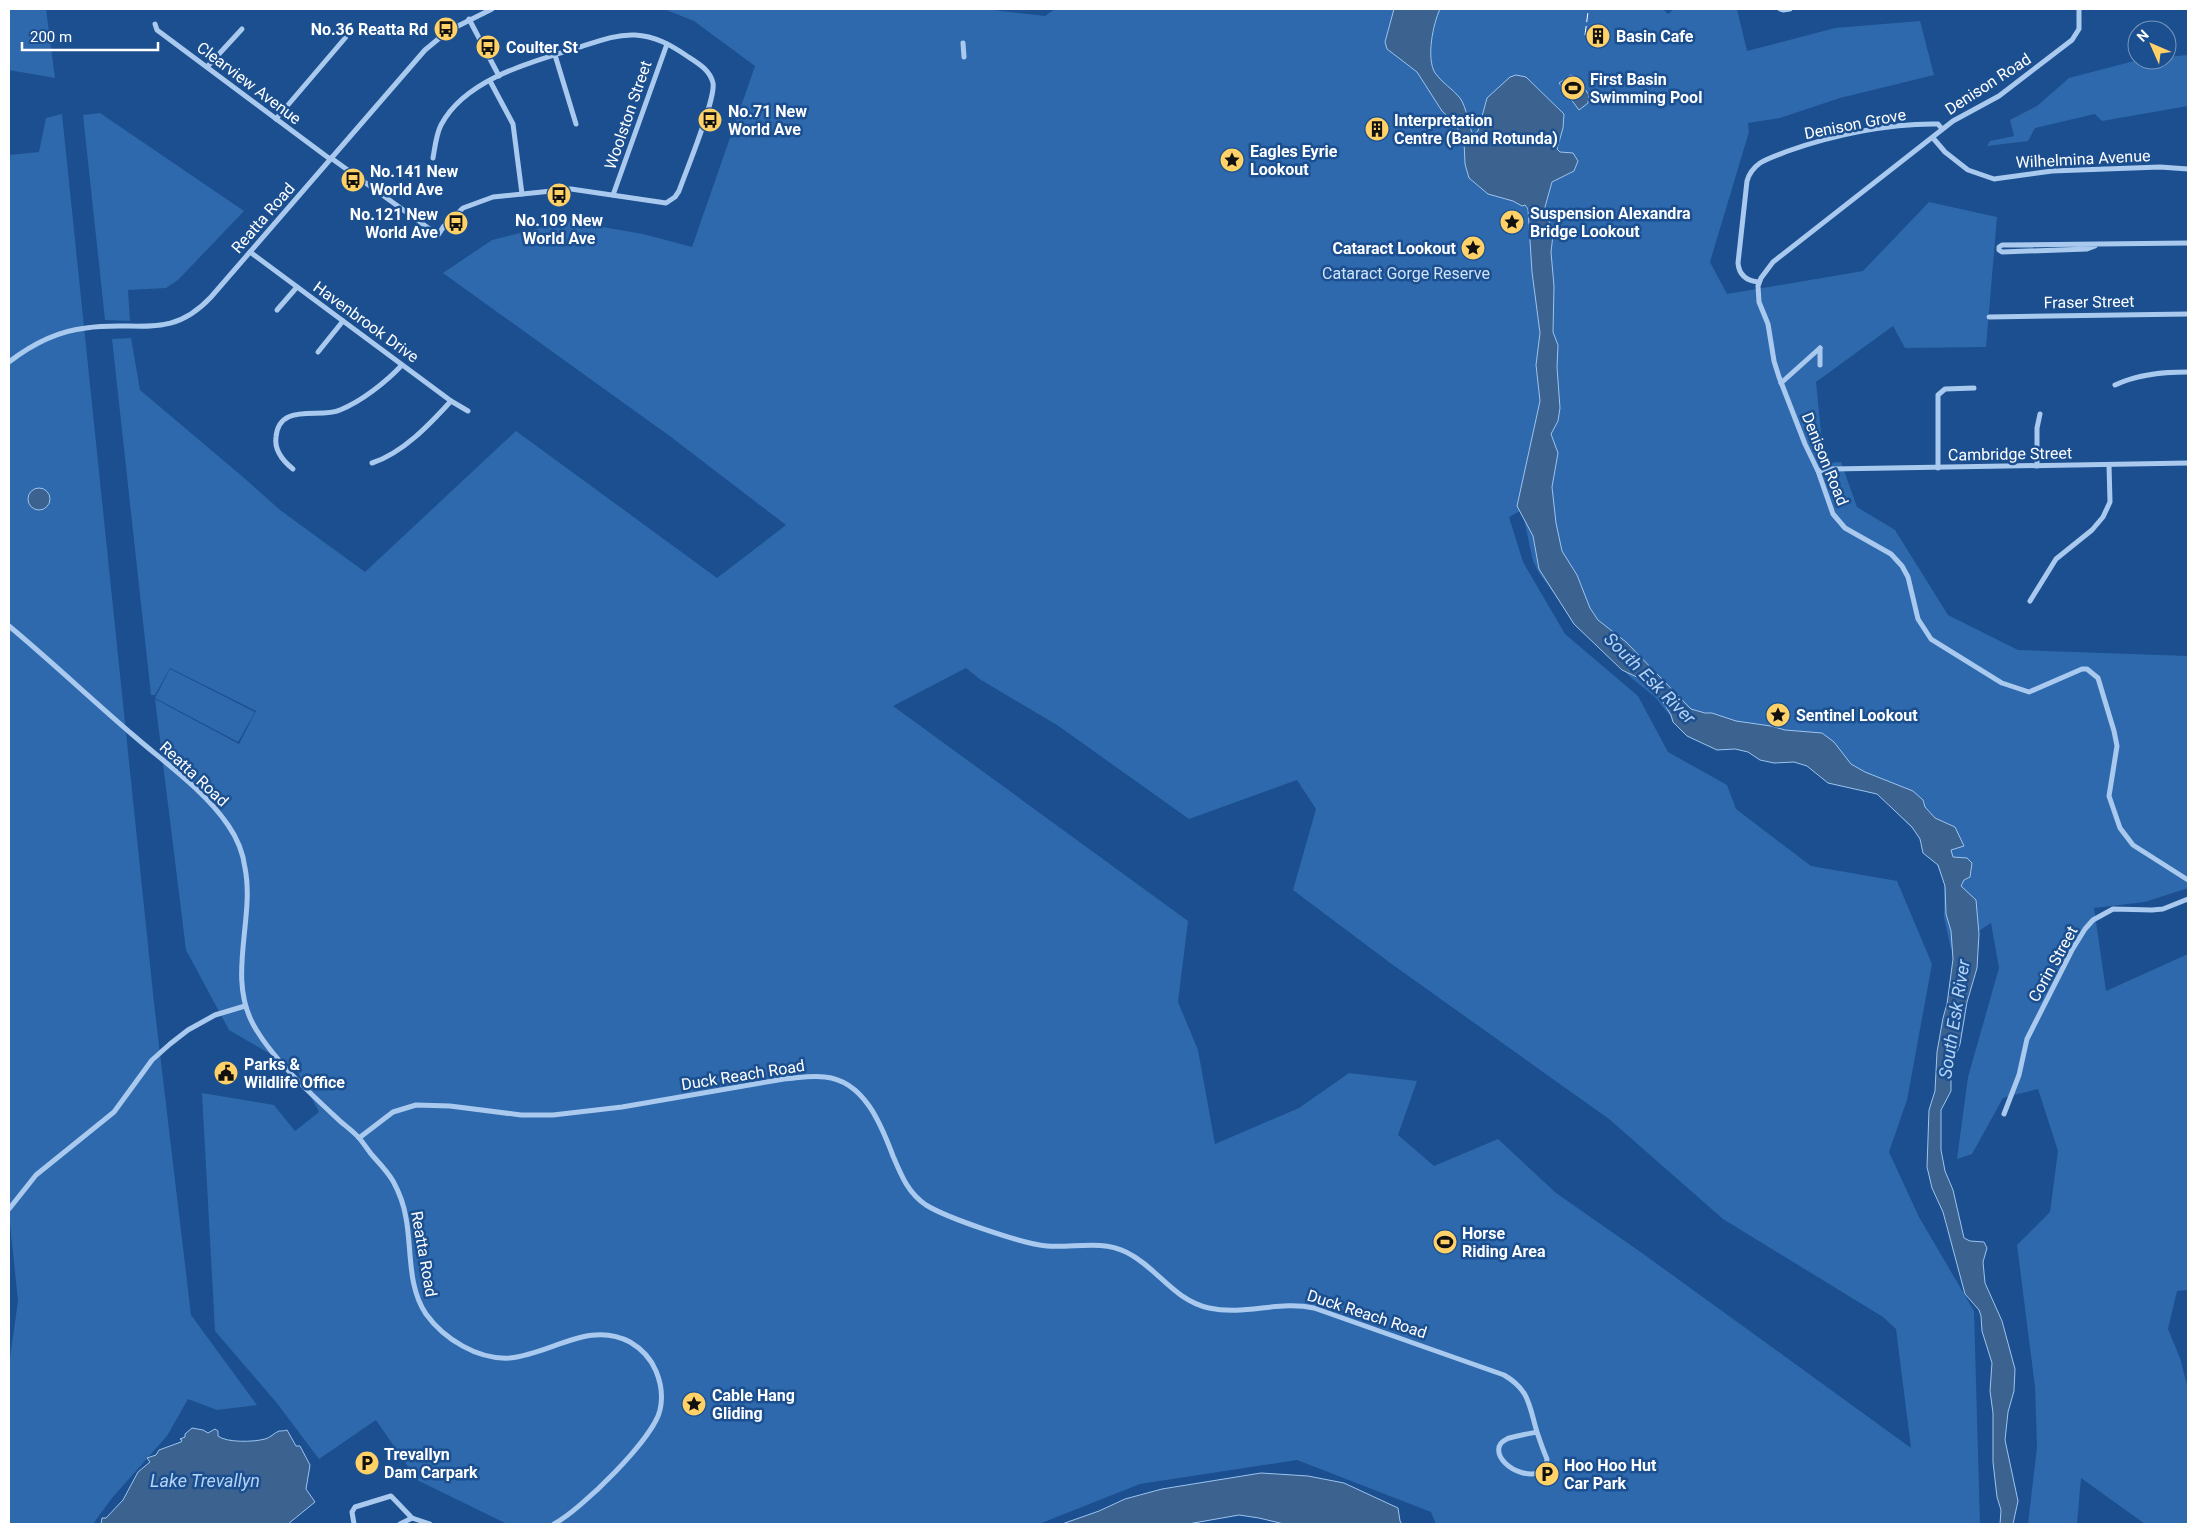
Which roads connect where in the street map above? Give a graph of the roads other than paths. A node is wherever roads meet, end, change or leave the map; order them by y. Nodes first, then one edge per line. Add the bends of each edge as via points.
1 (492, 9) edge
2 (1790, 9) edge
3 (2079, 9) edge
4 (1780, 11) edge
5 (469, 19) junction
6 (156, 24) dead end
7 (242, 29) dead end
8 (346, 37) dead end
9 (963, 43) dead end
10 (667, 44) junction
11 (555, 55) junction
12 (964, 57) dead end
13 (207, 67) junction
14 (499, 76) junction
15 (490, 81) junction
16 (276, 119) junction
17 (576, 124) dead end
18 (1942, 129) junction
19 (1933, 138) junction
20 (433, 158) dead end
21 (331, 159) junction
22 (2188, 169) edge
23 (522, 194) junction
24 (613, 195) junction
25 (2188, 243) edge
26 (2095, 246) junction
27 (250, 252) junction
28 (1759, 282) junction
29 (297, 287) junction
30 (277, 310) dead end
31 (2188, 314) edge
32 (1989, 317) dead end
33 (343, 321) junction
34 (318, 352) dead end
35 (9, 362) edge
36 (402, 364) junction
37 (1820, 364) dead end
38 (2188, 372) edge
39 (1781, 382) junction
40 (2115, 385) dead end
41 (1974, 388) dead end
42 (451, 401) junction
43 (468, 411) dead end
44 (2040, 414) dead end
45 (1812, 457) junction
46 (372, 464) dead end
47 (2188, 464) edge
48 (2109, 465) junction
49 (2037, 466) junction
50 (1938, 468) junction
51 (293, 469) dead end
52 (1832, 469) junction
53 (1818, 471) junction
54 (2030, 602) dead end
55 (9, 626) edge
56 (2188, 880) edge
57 (2188, 900) edge
58 (245, 1006) junction
59 (2004, 1114) dead end
60 (359, 1138) junction
61 (9, 1209) edge
62 (1537, 1432) junction
63 (412, 1518) junction
64 (354, 1524) edge
65 (400, 1524) edge
66 (430, 1524) edge
67 (554, 1524) edge

1 - 5 street, Reatta Road
2 - 4 street
3 - 18 street, Denison Road via 2079,29 2072,40 1999,96
5 - 14 street
5 - 21 street, Reatta Road via 443,34 425,50
6 - 13 street, Clearview Avenue via 158,30
7 - 13 street
8 - 16 street
9 - 12 street
10 - 11 street via 646,36 626,35
10 - 24 street, Woolston Street
10 - 24 street via 708,72 713,90 709,105 675,197 666,202
11 - 14 street via 518,66
11 - 17 street
13 - 16 street, Clearview Avenue
14 - 15 street
15 - 20 street via 465,97 445,119 438,132
15 - 23 street via 513,124
16 - 21 street, Clearview Avenue
18 - 19 street, Denison Road
18 - 28 street, Denison Grove via 1938,124 1922,124 1838,136 1759,163 1748,176 1745,190 1738,263 1741,273 1749,280
19 - 22 street, Wilhelmina Avenue via 1968,170 1994,179 2052,171
19 - 28 street, Denison Road via 1772,262
21 - 23 street, Clearview Avenue via 438,235 451,218 472,204 493,197
21 - 27 street, Reatta Road
23 - 24 street via 571,189
25 - 26 street
26 - 26 street via 2088,249 1999,250 2002,245 2077,243
27 - 29 street, Havenbrook Drive
27 - 35 street, Reatta Road via 204,304 181,320 163,326 84,328 40,342
28 - 39 street, Denison Road via 1759,302 1768,324
29 - 30 street
29 - 33 street, Havenbrook Drive
31 - 32 street, Fraser Street
33 - 34 street
33 - 36 street, Havenbrook Drive
36 - 42 street, Havenbrook Drive
36 - 51 street via 386,380 342,410 294,414 283,420 276,432 276,444 282,458
37 - 39 street via 1820,348
38 - 40 street via 2156,373
39 - 45 street, Denison Road
41 - 50 street via 1945,389 1938,395
42 - 43 street, Havenbrook Drive
42 - 46 street via 420,433
44 - 49 street
45 - 52 street
45 - 53 street, Denison Road
47 - 48 street, Cambridge Street
48 - 49 street, Cambridge Street
48 - 54 street via 2110,502 2103,517 2056,559
49 - 50 street, Cambridge Street
50 - 52 street, Cambridge Street
52 - 53 street, Cambridge Street
53 - 56 street, Denison Road via 1839,522 1854,535 1890,554 1902,566 1908,576 1921,627 1936,643 2002,683 2025,692 2038,690 2082,669 2091,671 2098,678 2116,739 2109,796 2120,828 2133,845
55 - 58 street, Reatta Road via 175,771 214,807 230,827 240,845 246,871 242,984
57 - 59 street, Corin Street via 2152,910 2112,909 2089,924 2072,950 2027,1039 2019,1075
58 - 60 street, Reatta Road via 272,1053
58 - 61 street via 215,1015 170,1044 152,1060 114,1112 36,1175
60 - 62 street, Duck Reach Road via 393,1112 416,1105 553,1115 622,1107 800,1077 832,1078 844,1082 866,1102 905,1183 915,1196 934,1209 1037,1244 1094,1244 1120,1249 1141,1262 1177,1294 1200,1306 1231,1311 1294,1305 1314,1308 1488,1368 1522,1388
60 - 67 street, Reatta Road via 385,1169 400,1197 406,1214 412,1274 421,1306 430,1320 451,1339 478,1353 510,1358 589,1335 604,1334 620,1337 641,1349 656,1372 662,1399 651,1430 591,1497
62 - 62 street, Duck Reach Road via 1546,1459 1544,1471 1523,1474 1509,1468 1500,1455 1503,1442 1507,1438
63 - 64 street via 391,1496 355,1507 352,1512
63 - 65 street
63 - 66 street

